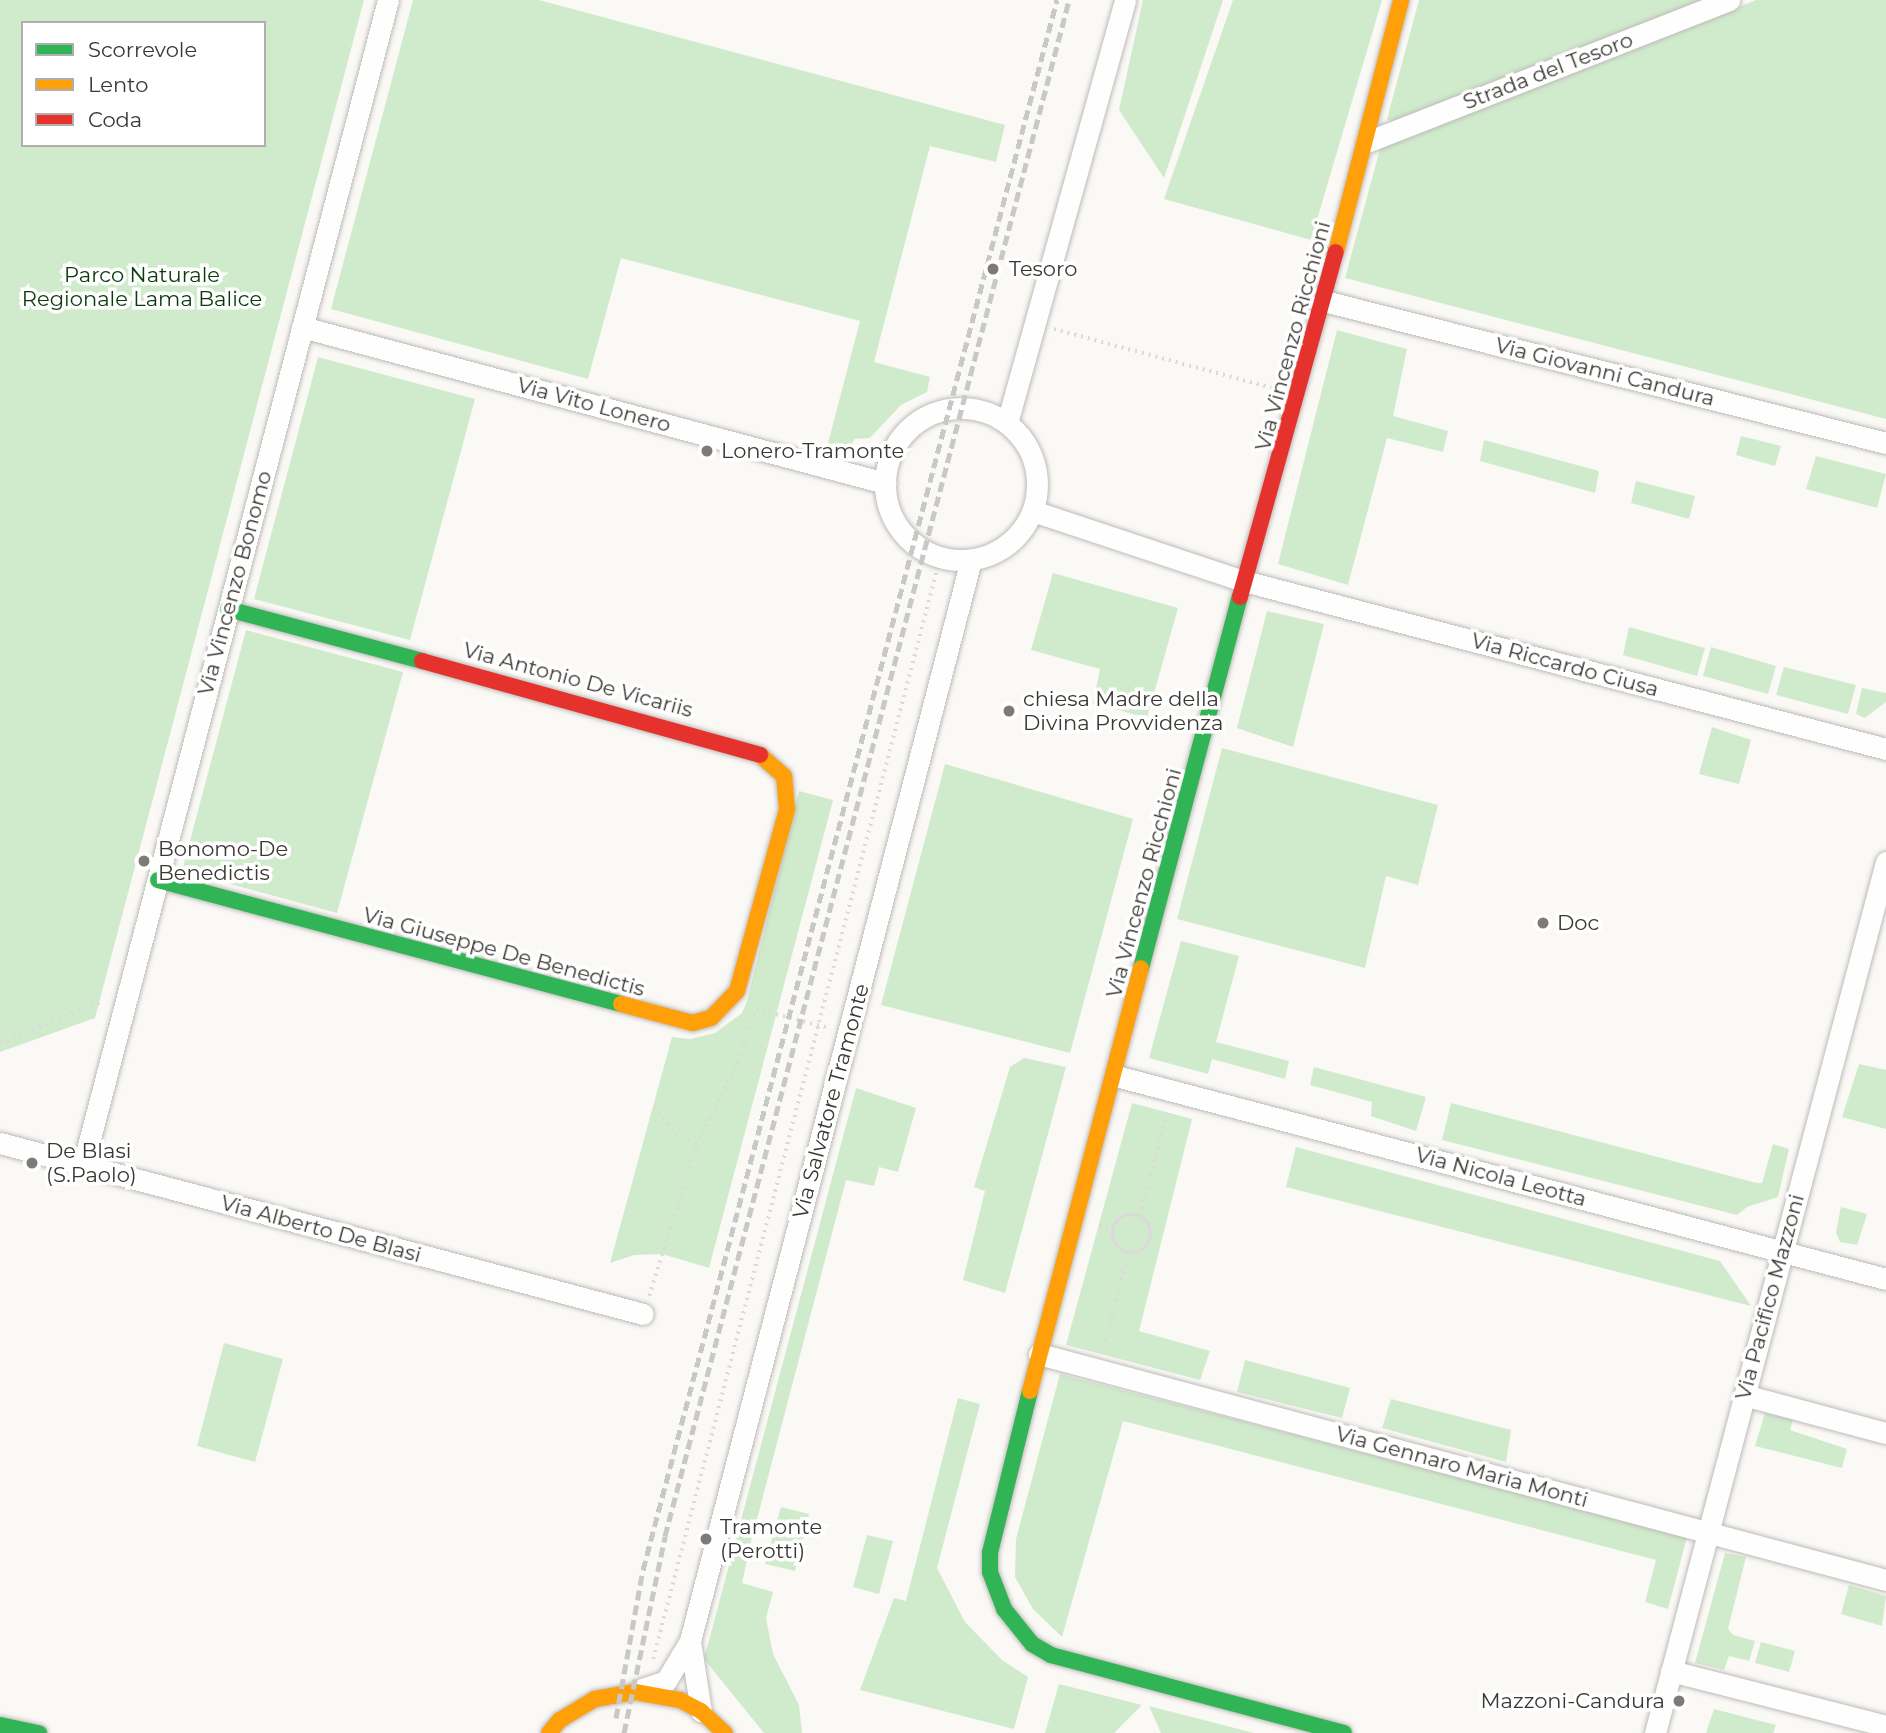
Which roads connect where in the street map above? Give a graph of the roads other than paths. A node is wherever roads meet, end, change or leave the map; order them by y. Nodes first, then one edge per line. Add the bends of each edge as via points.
1 (388, 0) edge
2 (1125, 0) edge
3 (1401, 0) edge
4 (1729, 0) edge
5 (1367, 142) junction
6 (1324, 301) junction
7 (302, 327) junction
8 (1007, 423) junction
9 (1886, 443) edge
10 (885, 483) junction
11 (1032, 511) junction
12 (971, 560) junction
13 (1244, 581) junction
14 (228, 609) junction
15 (1886, 749) edge
16 (1886, 862) edge
17 (158, 880) junction
18 (730, 1002) joint
19 (1116, 1076) junction
20 (0, 1143) edge
21 (83, 1165) junction
22 (1783, 1251) junction
23 (1886, 1279) edge
24 (643, 1314) road end
25 (1039, 1354) junction
26 (1744, 1395) junction
27 (1886, 1433) edge
28 (1709, 1532) junction
29 (1886, 1580) edge
30 (690, 1641) junction
31 (1671, 1671) junction
32 (640, 1690) junction
33 (701, 1711) junction
34 (0, 1725) edge
35 (1886, 1726) edge
36 (39, 1733) edge
37 (549, 1733) edge
38 (725, 1733) edge
39 (1344, 1733) edge
40 (1656, 1733) edge

1 - 7 street, Via Vincenzo Bonomo
2 - 8 street
3 - 5 street, Via Vincenzo Ricchioni
4 - 5 street, Strada del Tesoro
5 - 6 street, Via Vincenzo Ricchioni
6 - 9 street, Via Giovanni Candura
6 - 13 street, Via Vincenzo Ricchioni
7 - 10 street, Via Vito Lonero
7 - 14 street, Via Vincenzo Bonomo
8 - 10 street via 964,408 940,411 919,421 890,458
8 - 11 street via 1024,441 1035,463
10 - 12 street via 896,523 910,540 940,557
11 - 12 street via 1009,544
11 - 13 street, Via Riccardo Ciusa
12 - 30 street, Via Salvatore Tramonte
13 - 15 street, Via Riccardo Ciusa
13 - 19 street, Via Vincenzo Ricchioni
14 - 17 street, Via Vincenzo Bonomo
14 - 18 street, Via Antonio De Vicariis via 755,750 784,776 788,793 737,991
16 - 22 street, Via Pacifico Mazzoni
17 - 18 street, Via Giuseppe De Benedictis via 676,1021 711,1018
17 - 21 street, Via Vincenzo Bonomo
19 - 22 street, Via Nicola Leotta
19 - 25 street, Via Vincenzo Ricchioni
20 - 21 street, Via Alberto De Blasi
21 - 24 street, Via Alberto De Blasi
22 - 23 street, Via Nicola Leotta
22 - 26 street, Via Pacifico Mazzoni
25 - 28 street, Via Gennaro Maria Monti
25 - 39 street, Via Vincenzo Ricchioni via 993,1533 990,1572 995,1591 1022,1634 1051,1655
26 - 27 street
26 - 28 street, Via Pacifico Mazzoni
28 - 29 street, Via Gennaro Maria Monti
28 - 31 street, Via Pacifico Mazzoni
30 - 32 street via 666,1681
30 - 33 street
31 - 35 street
31 - 40 street, Via Pacifico Mazzoni
32 - 33 street
32 - 37 street via 595,1699 560,1720
33 - 38 street
34 - 36 street

